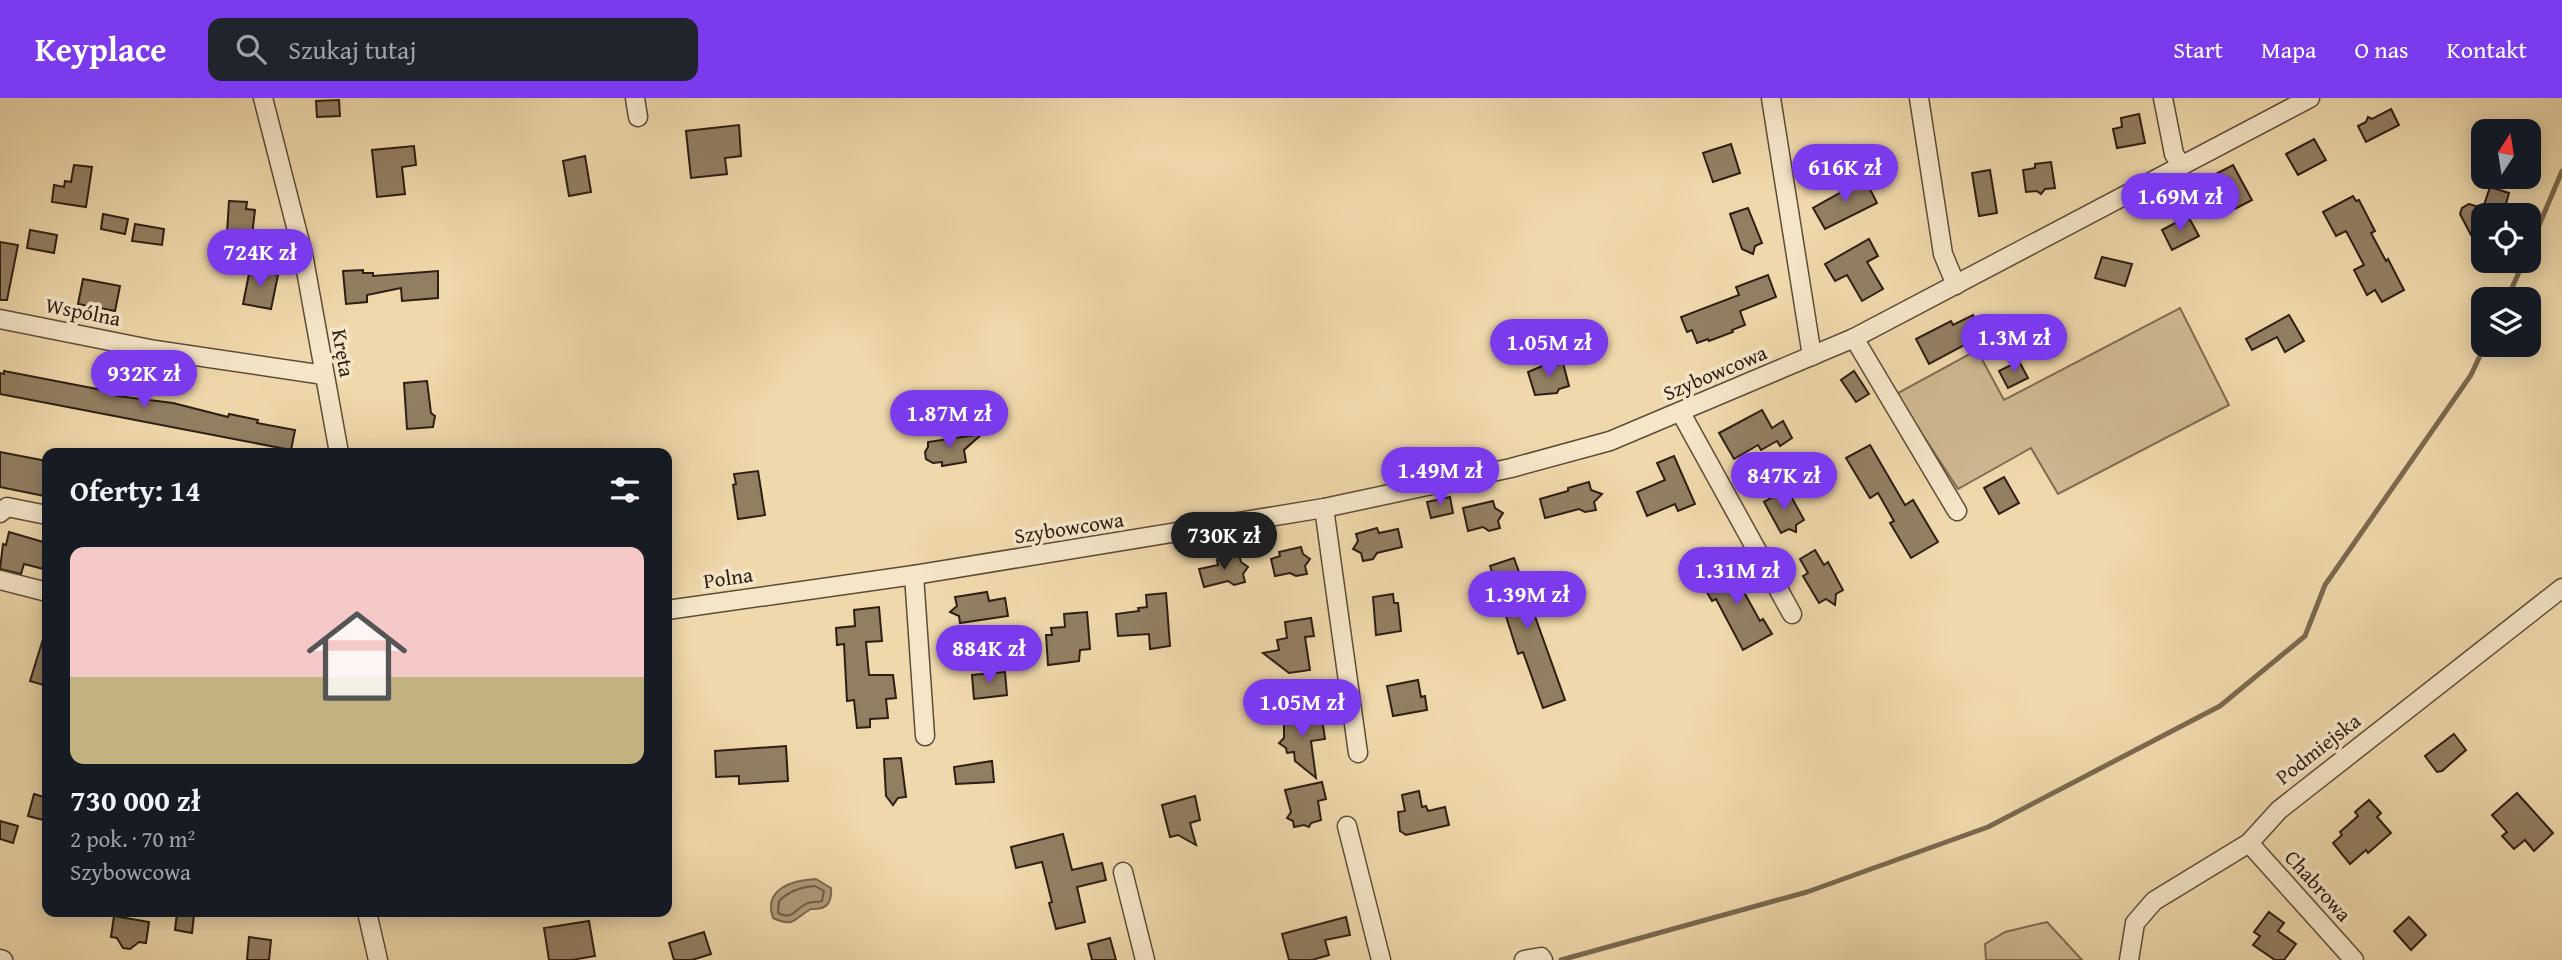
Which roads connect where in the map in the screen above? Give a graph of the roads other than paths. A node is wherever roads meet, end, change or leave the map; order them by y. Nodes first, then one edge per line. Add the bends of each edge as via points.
1 (263, 98) edge
2 (635, 98) edge
3 (1770, 98) edge
4 (1919, 98) edge
5 (2163, 98) edge
6 (2310, 98) edge
7 (638, 117) dead end
8 (2182, 166) junction
9 (1956, 285) junction
10 (0, 319) edge
11 (1854, 338) junction
12 (1812, 356) junction
13 (324, 374) junction
14 (1681, 413) junction
15 (338, 448) edge
16 (1324, 508) junction
17 (1957, 510) dead end
18 (0, 513) edge
19 (42, 514) edge
20 (914, 575) junction
21 (0, 580) edge
22 (2562, 588) edge
23 (42, 591) edge
24 (797, 592) joint
25 (672, 609) edge
26 (1792, 614) dead end
27 (926, 736) dead end
28 (1358, 753) dead end
29 (1347, 826) dead end
30 (2249, 843) junction
31 (1124, 872) dead end
32 (368, 917) edge
33 (378, 960) edge
34 (1146, 960) edge
35 (1381, 960) edge
36 (2129, 960) edge
37 (2354, 960) edge

1 - 13 street, Kręta via 303,254
2 - 7 street
3 - 12 street
4 - 9 street via 1943,254
5 - 8 street via 2174,154
6 - 8 street, Szybowcowa
8 - 9 street, Szybowcowa
9 - 11 street, Szybowcowa
10 - 13 street, Wspólna via 155,349
11 - 12 street, Szybowcowa
11 - 17 street
12 - 14 street, Szybowcowa
13 - 15 street, Kręta
14 - 16 street, Szybowcowa via 1610,441 1511,468
14 - 26 street
16 - 20 street, Szybowcowa
16 - 28 street
18 - 19 street via 7,507
20 - 24 street, Szybowcowa
20 - 27 street
21 - 23 street
22 - 30 street, Podmiejska via 2279,810
24 - 25 street, Polna
29 - 35 street
30 - 36 street, Podmiejska via 2154,901 2135,923
30 - 37 street, Chabrowa
31 - 34 street
32 - 33 street

